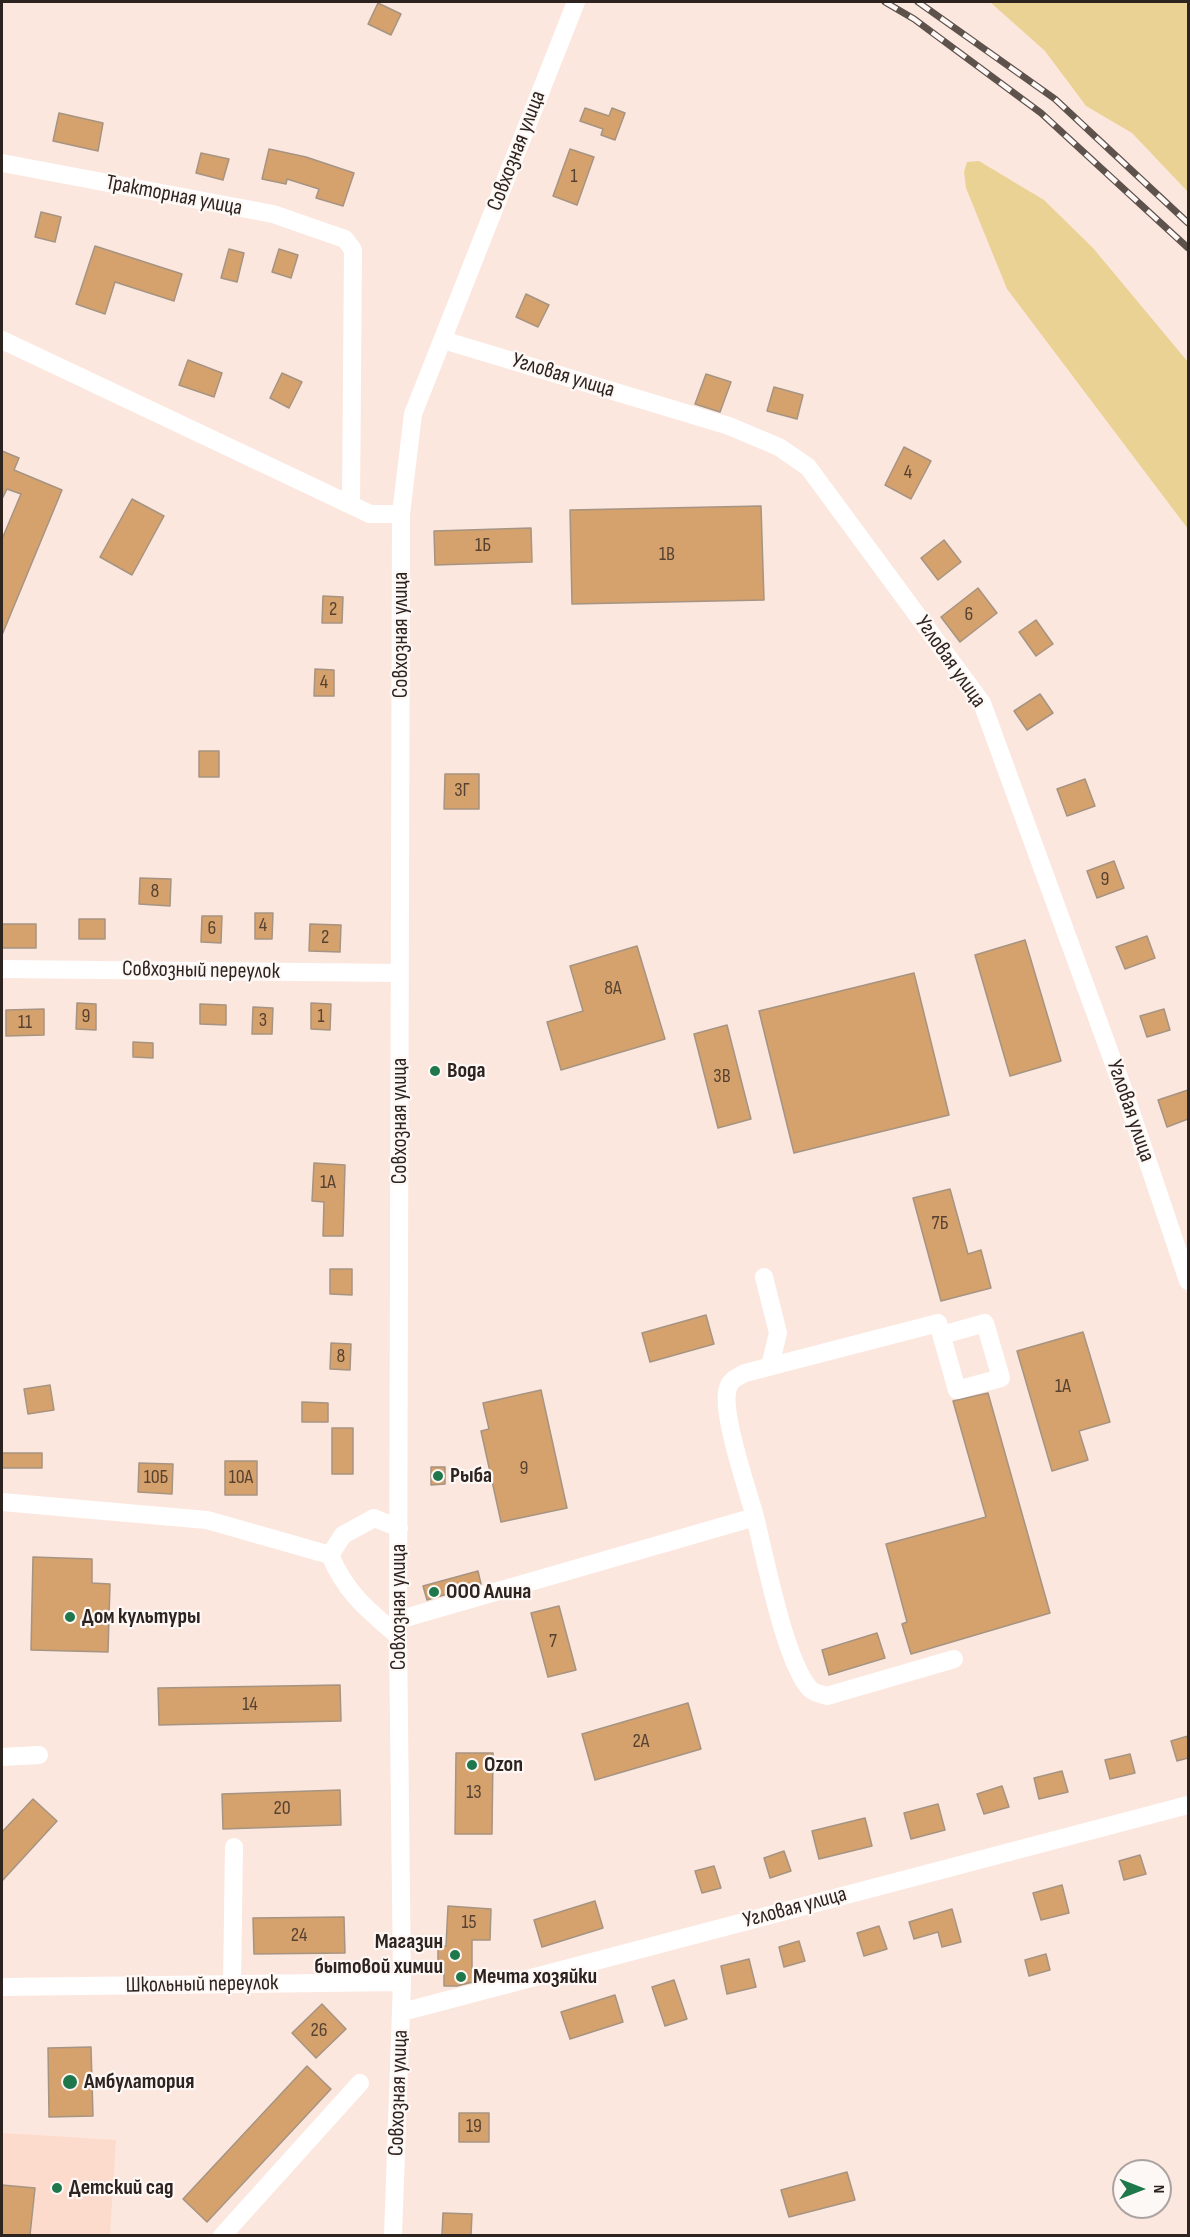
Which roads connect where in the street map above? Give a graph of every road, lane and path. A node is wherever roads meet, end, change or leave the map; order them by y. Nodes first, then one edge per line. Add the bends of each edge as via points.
1 (576, 2) edge
2 (2, 163) edge
3 (2, 340) edge
4 (443, 340) junction
5 (351, 505) junction
6 (401, 514) junction
7 (2, 969) edge
8 (400, 973) junction
9 (764, 1277) dead end
10 (1188, 1281) edge
11 (942, 1335) dead end
12 (770, 1366) junction
13 (2, 1502) edge
14 (755, 1517) junction
15 (399, 1528) junction
16 (330, 1555) junction
17 (398, 1628) junction
18 (954, 1659) dead end
19 (39, 1755) dead end
20 (2, 1756) edge
21 (1188, 1805) edge
22 (234, 1846) dead end
23 (402, 1982) junction
24 (232, 1984) junction
25 (2, 1987) edge
26 (402, 2012) junction
27 (360, 2083) dead end
28 (222, 2235) edge
29 (393, 2235) edge

1 - 4 street, Совхозная улица
2 - 5 street, Тракторная улица via 273,214 345,239 353,250
3 - 5 street
4 - 6 street, Совхозная улица via 413,414
4 - 10 street, Угловая улица via 729,426 779,447 808,467 982,703 1126,1097
5 - 6 street via 370,514
6 - 8 street, Совхозная улица
7 - 8 street, Совхозный переулок
8 - 15 street, Совхозная улица
9 - 12 street via 778,1332
11 - 12 street via 938,1323
12 - 14 street via 734,1379 726,1399
13 - 16 street via 207,1520
14 - 17 street
14 - 18 street via 790,1651 800,1676 812,1691 826,1696
15 - 16 street via 374,1518 343,1535
15 - 17 street, Совхозная улица
16 - 17 street via 357,1602
17 - 23 street, Совхозная улица
19 - 20 street
21 - 26 street, Угловая улица
22 - 24 street
23 - 24 street, Школьный переулок
23 - 26 street, Совхозная улица
24 - 25 street, Школьный переулок
26 - 29 street, Совхозная улица
27 - 28 street

